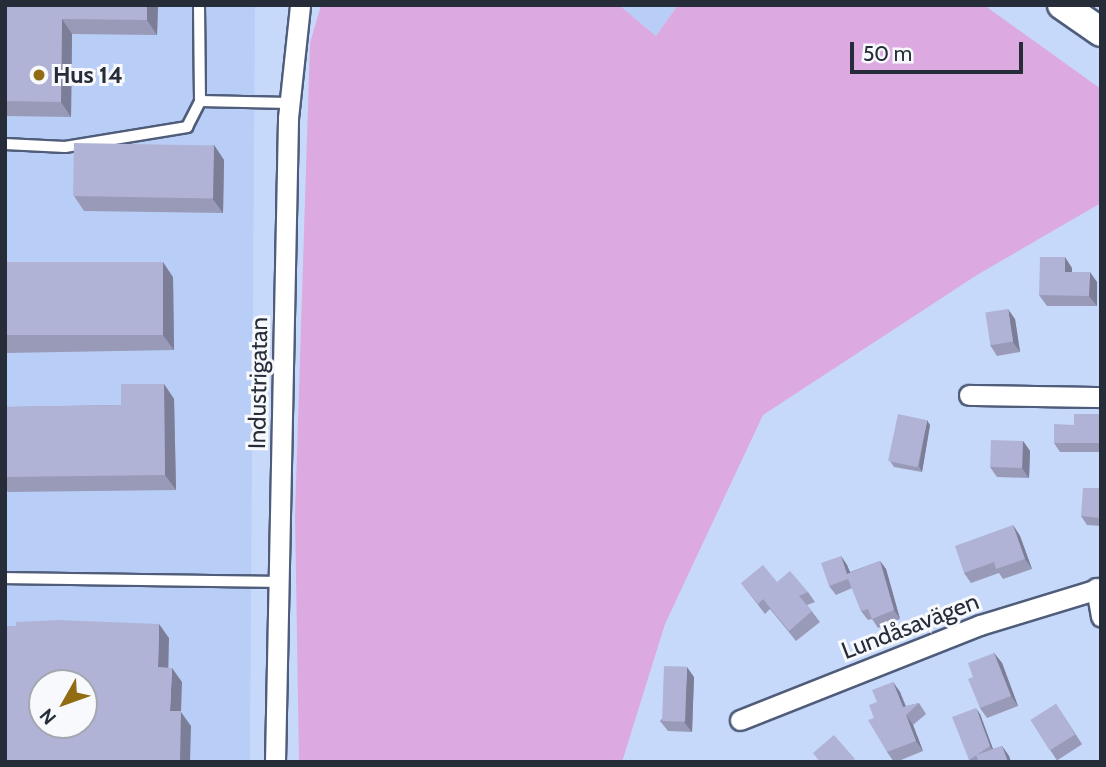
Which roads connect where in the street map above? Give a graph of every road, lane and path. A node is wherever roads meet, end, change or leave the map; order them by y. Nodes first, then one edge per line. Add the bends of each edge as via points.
1 (199, 5) edge
2 (299, 5) edge
3 (1062, 5) edge
4 (1101, 32) edge
5 (201, 101) junction
6 (289, 103) junction
7 (5, 144) edge
8 (969, 395) dead end
9 (1101, 397) edge
10 (5, 578) edge
11 (278, 582) junction
12 (1098, 588) edge
13 (1101, 617) edge
14 (740, 720) dead end
15 (275, 762) edge

1 - 5 lane
2 - 6 street, Industrigatan
3 - 4 street
5 - 6 lane
5 - 7 lane via 187,127 65,146
6 - 11 street, Industrigatan
8 - 9 street
10 - 11 lane
11 - 15 street, Industrigatan
12 - 13 street
12 - 14 street, Lundåsavägen via 980,625

